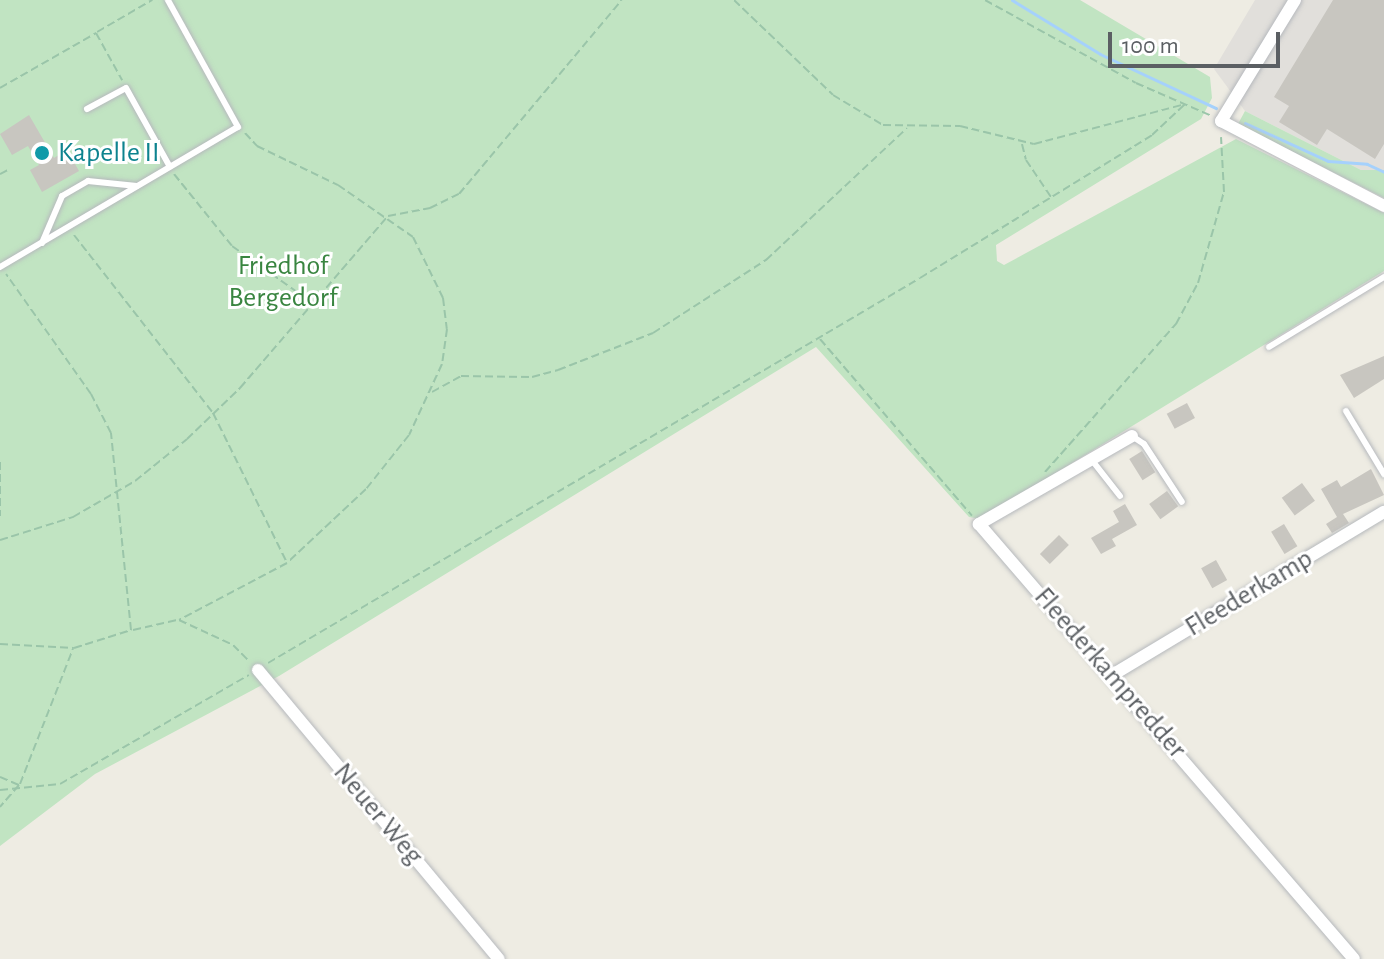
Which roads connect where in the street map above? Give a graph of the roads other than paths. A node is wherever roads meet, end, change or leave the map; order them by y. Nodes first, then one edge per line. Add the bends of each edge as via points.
1 (168, 0) edge
2 (1295, 0) edge
3 (87, 109) dead end
4 (170, 167) junction
5 (137, 186) junction
6 (1384, 206) edge
7 (42, 243) junction
8 (0, 266) edge
9 (1384, 277) edge
10 (1269, 347) dead end
11 (1346, 411) dead end
12 (1132, 436) joint
13 (1091, 459) junction
14 (1384, 474) edge
15 (1120, 496) dead end
16 (1182, 502) dead end
17 (1384, 512) edge
18 (258, 670) road end
19 (1114, 674) junction
20 (499, 959) edge
21 (1354, 959) edge

1 - 4 lane via 238,127
2 - 6 street via 1221,121
3 - 4 lane via 126,88
4 - 5 lane
5 - 7 lane
5 - 7 lane via 88,181 62,196
7 - 8 lane
9 - 10 lane
11 - 14 lane
12 - 13 street
12 - 16 lane via 1144,444
13 - 15 lane
13 - 19 street, Fleederkampredder via 979,524
17 - 19 street, Fleederkamp
18 - 20 street, Neuer Weg
19 - 21 street, Fleederkampredder

